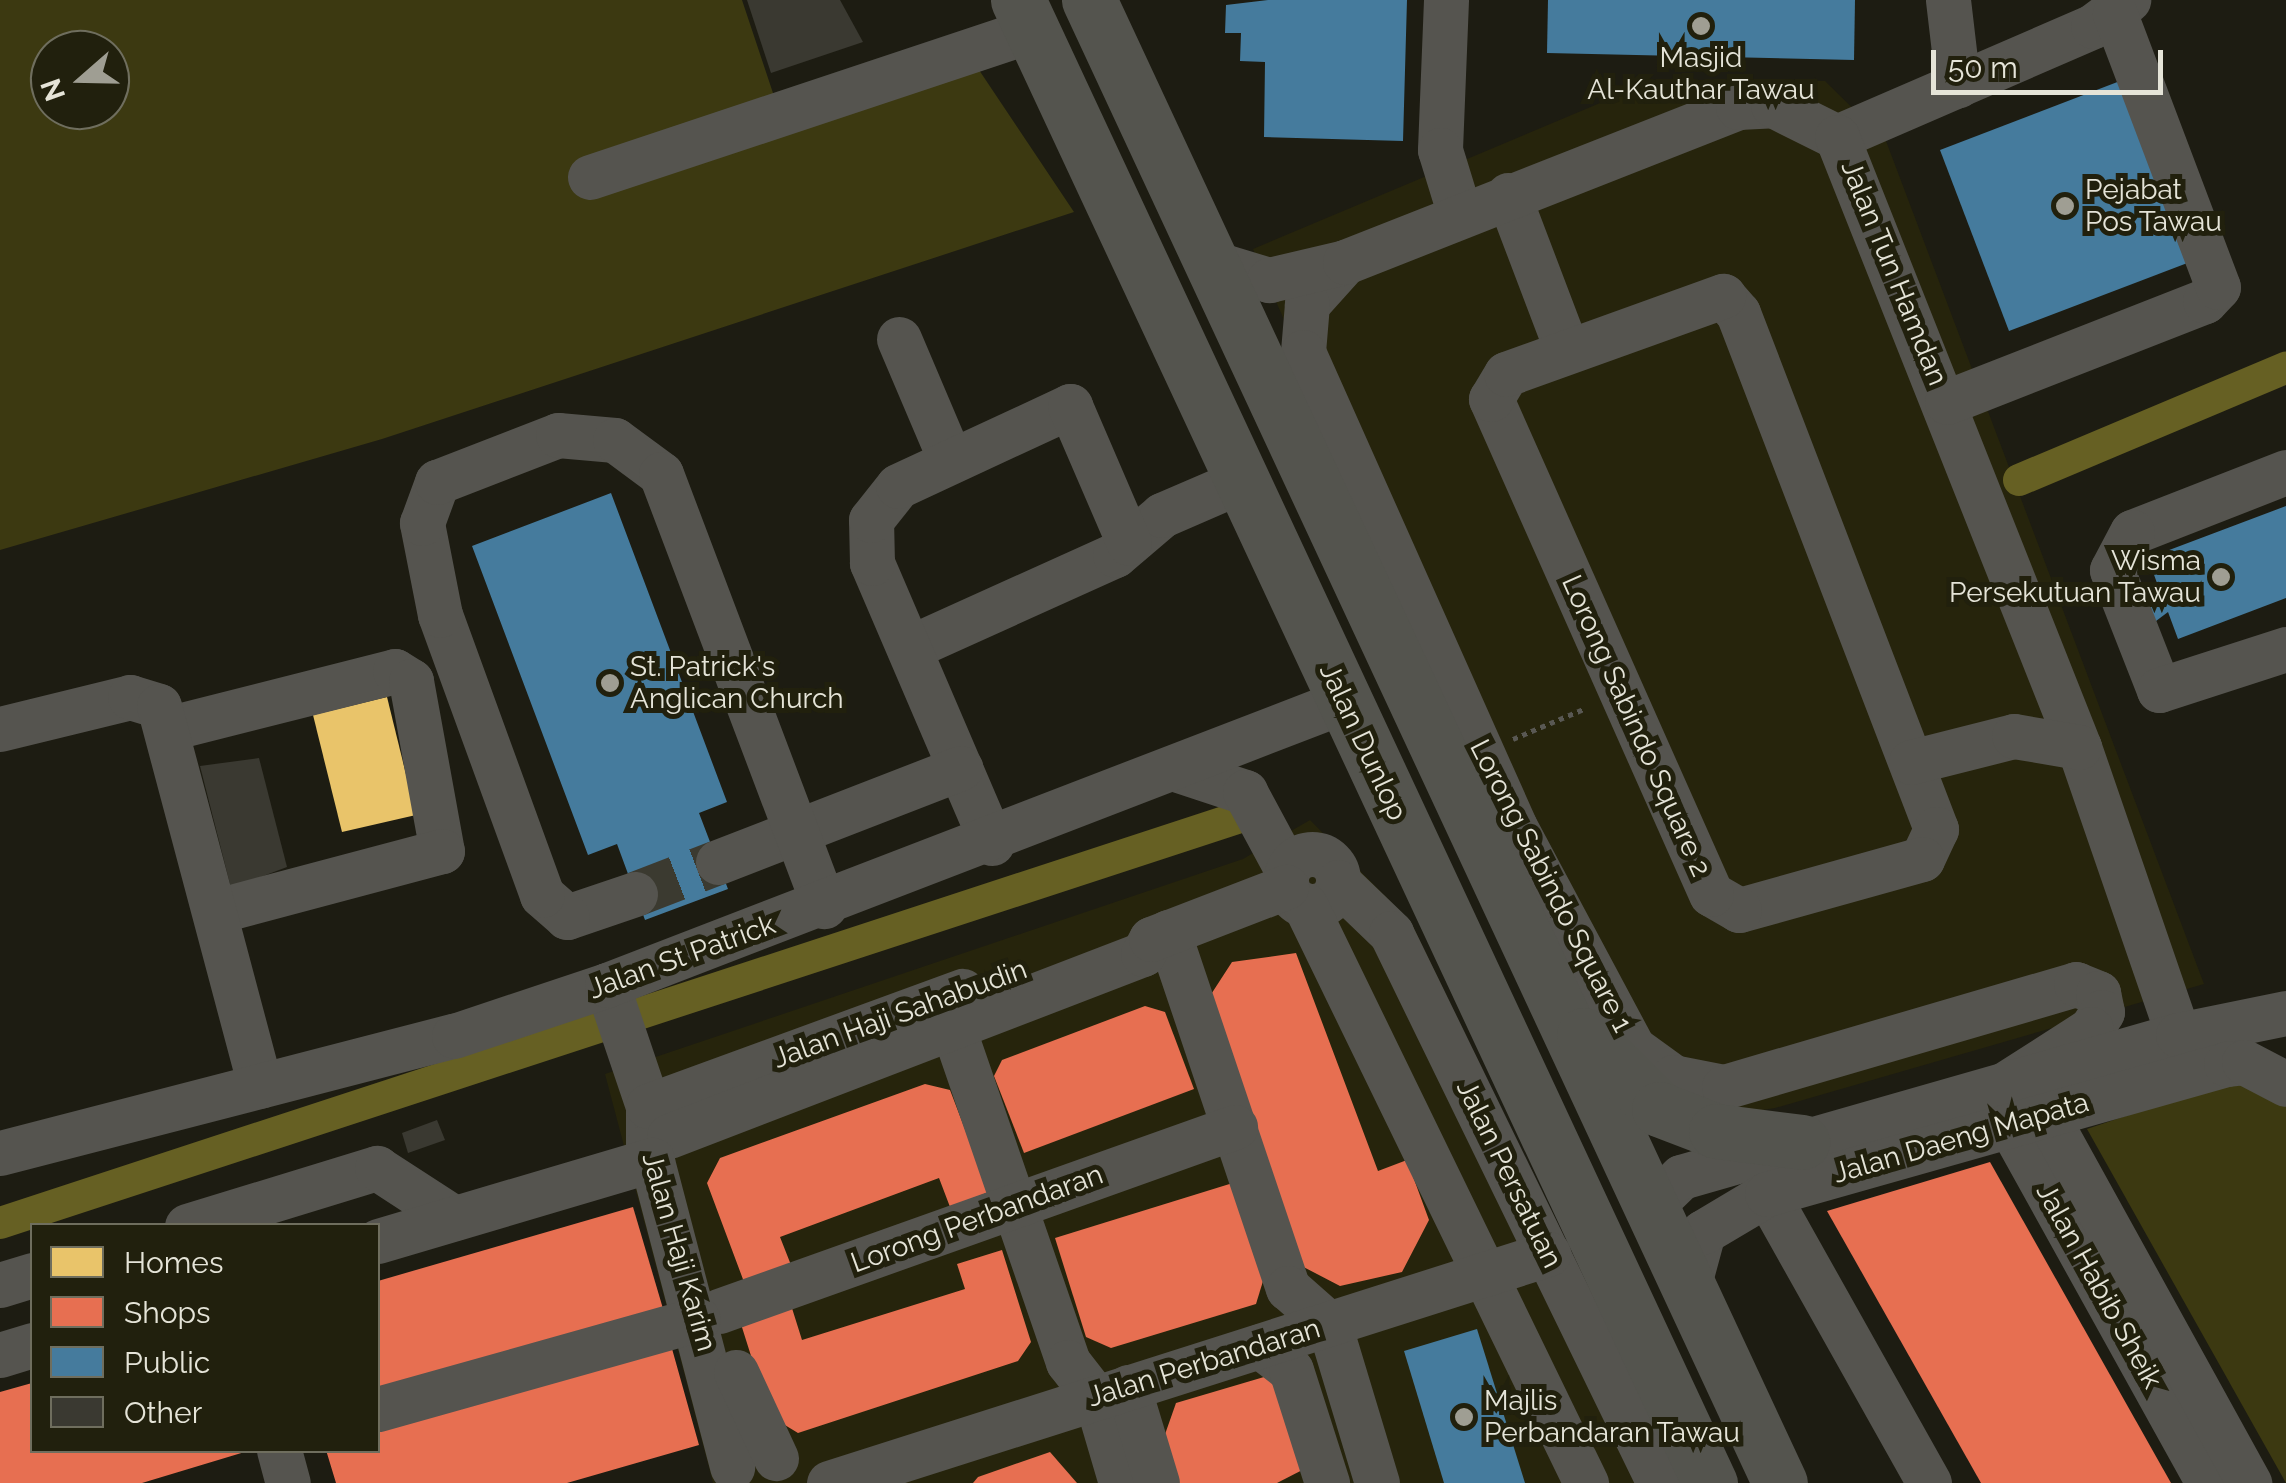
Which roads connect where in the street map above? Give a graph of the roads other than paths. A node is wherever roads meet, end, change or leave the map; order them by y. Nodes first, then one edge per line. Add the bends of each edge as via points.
1 (1089, 0) edge
2 (1446, 0) edge
3 (1948, 0) edge
4 (2122, 7) edge
5 (1027, 14) edge
6 (1958, 84) junction
7 (1837, 137) junction
8 (590, 178) dead end
9 (1508, 195) junction
10 (1460, 214) junction
11 (1345, 262) junction
12 (1213, 263) junction
13 (899, 339) dead end
14 (1567, 350) junction
15 (1946, 402) junction
16 (950, 456) junction
17 (2286, 472) edge
18 (1243, 480) junction
19 (1336, 542) junction
20 (1129, 543) junction
21 (909, 648) junction
22 (2286, 649) edge
23 (1344, 701) junction
24 (6, 728) edge
25 (170, 728) junction
26 (1257, 739) junction
27 (2079, 747) junction
28 (1911, 762) junction
29 (960, 768) junction
30 (1178, 770) junction
31 (796, 833) junction
32 (992, 844) junction
33 (718, 862) tunnel mouth
34 (1306, 879) junction
35 (2130, 893) junction
36 (635, 894) tunnel mouth
37 (824, 906) junction
38 (216, 911) junction
39 (1159, 936) junction
40 (1544, 987) junction
41 (2067, 987) junction
42 (2286, 1014) edge
43 (617, 1015) junction
44 (953, 1028) junction
45 (2178, 1035) junction
46 (2286, 1084) edge
47 (260, 1086) junction
48 (2013, 1102) junction
49 (674, 1122) junction
50 (1236, 1127) junction
51 (1802, 1142) junction
52 (0, 1153) edge
53 (1767, 1194) junction
54 (1014, 1206) junction
55 (1648, 1209) junction
56 (454, 1218) junction
57 (206, 1223) edge
58 (1460, 1225) junction
59 (380, 1240) edge
60 (1548, 1254) junction
61 (30, 1275) edge
62 (1484, 1275) junction
63 (0, 1285) edge
64 (1686, 1291) junction
65 (1419, 1295) junction
66 (708, 1315) junction
67 (1330, 1324) junction
68 (30, 1346) edge
69 (1260, 1346) junction
70 (0, 1355) edge
71 (1112, 1392) junction
72 (380, 1408) edge
73 (281, 1453) edge
74 (1698, 1460) edge
75 (925, 1468) edge
76 (810, 1473) edge
77 (724, 1477) edge
78 (288, 1483) edge
79 (1121, 1483) edge
80 (1156, 1483) edge
81 (1327, 1483) edge
82 (1377, 1483) edge
83 (1586, 1483) edge
84 (1659, 1483) edge
85 (1780, 1483) edge
86 (1928, 1483) edge
87 (2208, 1483) edge
88 (2248, 1483) edge

1 - 12 main road
2 - 10 street via 1440,150
3 - 6 street
4 - 6 street
4 - 15 street via 2218,287 2206,301
5 - 8 street
5 - 18 main road, Jalan Dunlop
6 - 7 street
7 - 9 street, Jalan Tun Hamdan via 1773,106 1738,107
7 - 15 street, Jalan Tun Hamdan
9 - 10 street, Jalan Tun Hamdan
9 - 14 street
10 - 11 street, Jalan Tun Hamdan
11 - 12 street, Jalan Tun Hamdan via 1269,280
11 - 41 street, Lorong Sabindo Square 1 via 1307,304 1303,352 1481,752 1620,1026 1673,1077 1752,1083
12 - 19 main road
13 - 16 street
14 - 28 street, Lorong Sabindo Square 2 via 1701,297 1723,296 1738,314
14 - 28 street, Lorong Sabindo Square 2 via 1506,374 1491,399 1720,906 1740,910 1922,859 1936,829
15 - 27 street, Jalan Tun Hamdan
16 - 20 street via 1070,406
16 - 21 street via 898,486 870,520 872,563
17 - 22 street via 2132,532 2112,570 2159,690
18 - 20 street via 1162,515
18 - 23 main road, Jalan Dunlop
19 - 23 main road via 1356,630
19 - 40 main road
20 - 21 street
21 - 29 street
23 - 26 street, Jalan St Patrick
23 - 74 main road, Jalan Dunlop
24 - 25 street via 142,696
25 - 38 street
25 - 38 street via 395,671 411,681 442,850
26 - 30 street, Jalan St Patrick
26 - 34 street
27 - 28 street via 2014,736
27 - 35 street, Jalan Tun Hamdan
29 - 31 street
29 - 32 street
30 - 32 street, Jalan St Patrick
30 - 34 street via 1245,792
31 - 33 street
31 - 36 street via 662,474 616,440 558,435 451,473 422,509 440,615 542,895 567,916
31 - 37 street
32 - 37 street, Jalan St Patrick
34 - 39 street, Jalan Haji Sahabudin
34 - 58 street
34 - 60 street, Jalan Persatuan via 1391,932
35 - 41 street, Lorong Sabindo Square 1 via 2114,955
35 - 45 street, Jalan Tun Hamdan
37 - 43 street, Jalan St Patrick
38 - 47 street
39 - 44 street, Jalan Haji Sahabudin via 1143,954
39 - 49 street, Jalan Haji Sahabudin via 1134,928
39 - 50 street
40 - 51 main road via 1659,1109 1716,1131
40 - 55 main road
41 - 48 street via 2098,993 2098,1021
42 - 45 street, Jalan Daeng Mapata
42 - 46 street via 2270,1048
43 - 47 street, Jalan St Patrick
43 - 49 street, Jalan Haji Karim
44 - 49 street, Jalan Haji Sahabudin
44 - 54 street
45 - 48 street, Jalan Daeng Mapata
46 - 48 street, Jalan Daeng Mapata via 2244,1062
47 - 52 street, Jalan St Patrick
48 - 51 street, Jalan Daeng Mapata
48 - 53 street, Jalan Daeng Mapata
48 - 87 street, Jalan Habib Sheik
48 - 88 street, Jalan Habib Sheik
49 - 56 street
49 - 66 street, Jalan Haji Karim
50 - 54 street, Lorong Perbandaran
50 - 67 street via 1288,1288
51 - 55 street, Jalan Daeng Mapata via 1680,1177
53 - 64 street, Jalan Daeng Mapata via 1703,1232
53 - 86 street
54 - 66 street, Lorong Perbandaran
54 - 71 street via 1068,1362
55 - 64 main road
55 - 74 main road via 1630,1258
56 - 57 street via 377,1168
56 - 59 street
58 - 62 street
58 - 65 street
60 - 62 street, Jalan Perbandaran
60 - 84 street, Jalan Persatuan
61 - 63 street
62 - 65 street, Jalan Perbandaran
62 - 83 street
64 - 85 main road
65 - 67 street, Jalan Perbandaran
66 - 72 street, Lorong Perbandaran
66 - 76 street, Jalan Haji Karim via 742,1390
66 - 77 street, Jalan Haji Karim
67 - 69 street, Jalan Perbandaran
67 - 82 street
68 - 70 street
69 - 71 street, Jalan Perbandaran
69 - 81 street via 1290,1370
71 - 75 street, Jalan Perbandaran
71 - 79 street
71 - 80 street
73 - 78 street
75 - 76 street, Jalan Perbandaran
76 - 77 street, Jalan Perbandaran via 752,1454

